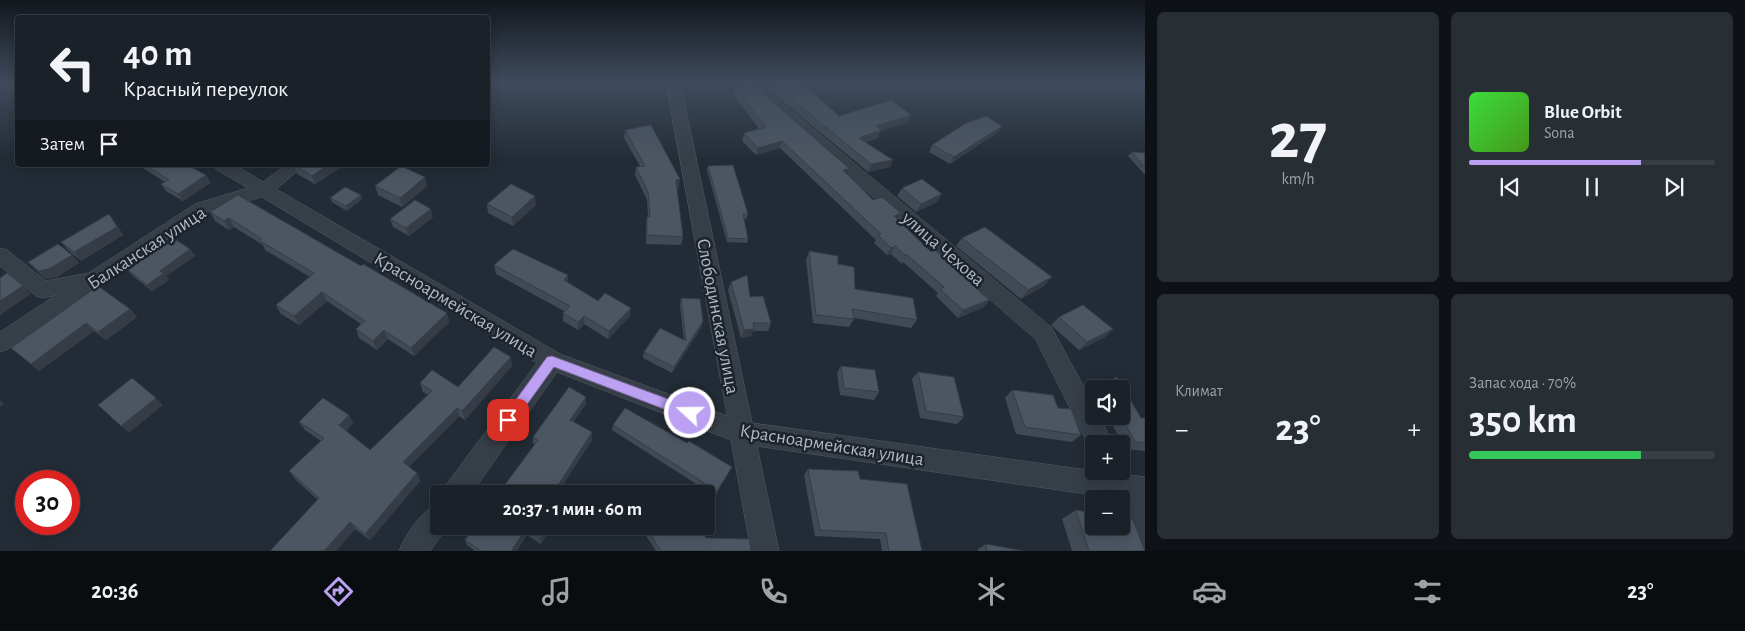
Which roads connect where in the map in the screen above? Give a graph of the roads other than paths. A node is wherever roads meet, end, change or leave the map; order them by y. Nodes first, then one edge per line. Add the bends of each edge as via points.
1 (677, 108) edge
2 (779, 108) edge
3 (225, 167) edge
4 (294, 167) edge
5 (264, 190) junction
6 (0, 255) edge
7 (98, 278) junction
8 (0, 343) edge
9 (552, 361) junction
10 (743, 433) junction
11 (1096, 435) edge
12 (1128, 483) edge
13 (462, 485) edge
14 (430, 528) edge
15 (1145, 534) edge
16 (413, 551) edge
17 (765, 551) edge

1 - 10 street, Слободинская улица
2 - 11 street, улица Чехова via 1044,334
3 - 5 street, Красноармейская улица
4 - 5 street, Балканская улица
5 - 7 street, Балканская улица via 201,208
5 - 9 street, Красноармейская улица
6 - 7 street via 43,290
7 - 8 street, Балканская улица
9 - 10 street, Красноармейская улица
9 - 13 street
10 - 12 street, Красноармейская улица
10 - 17 street, Слободинская улица
12 - 15 street
14 - 16 street

